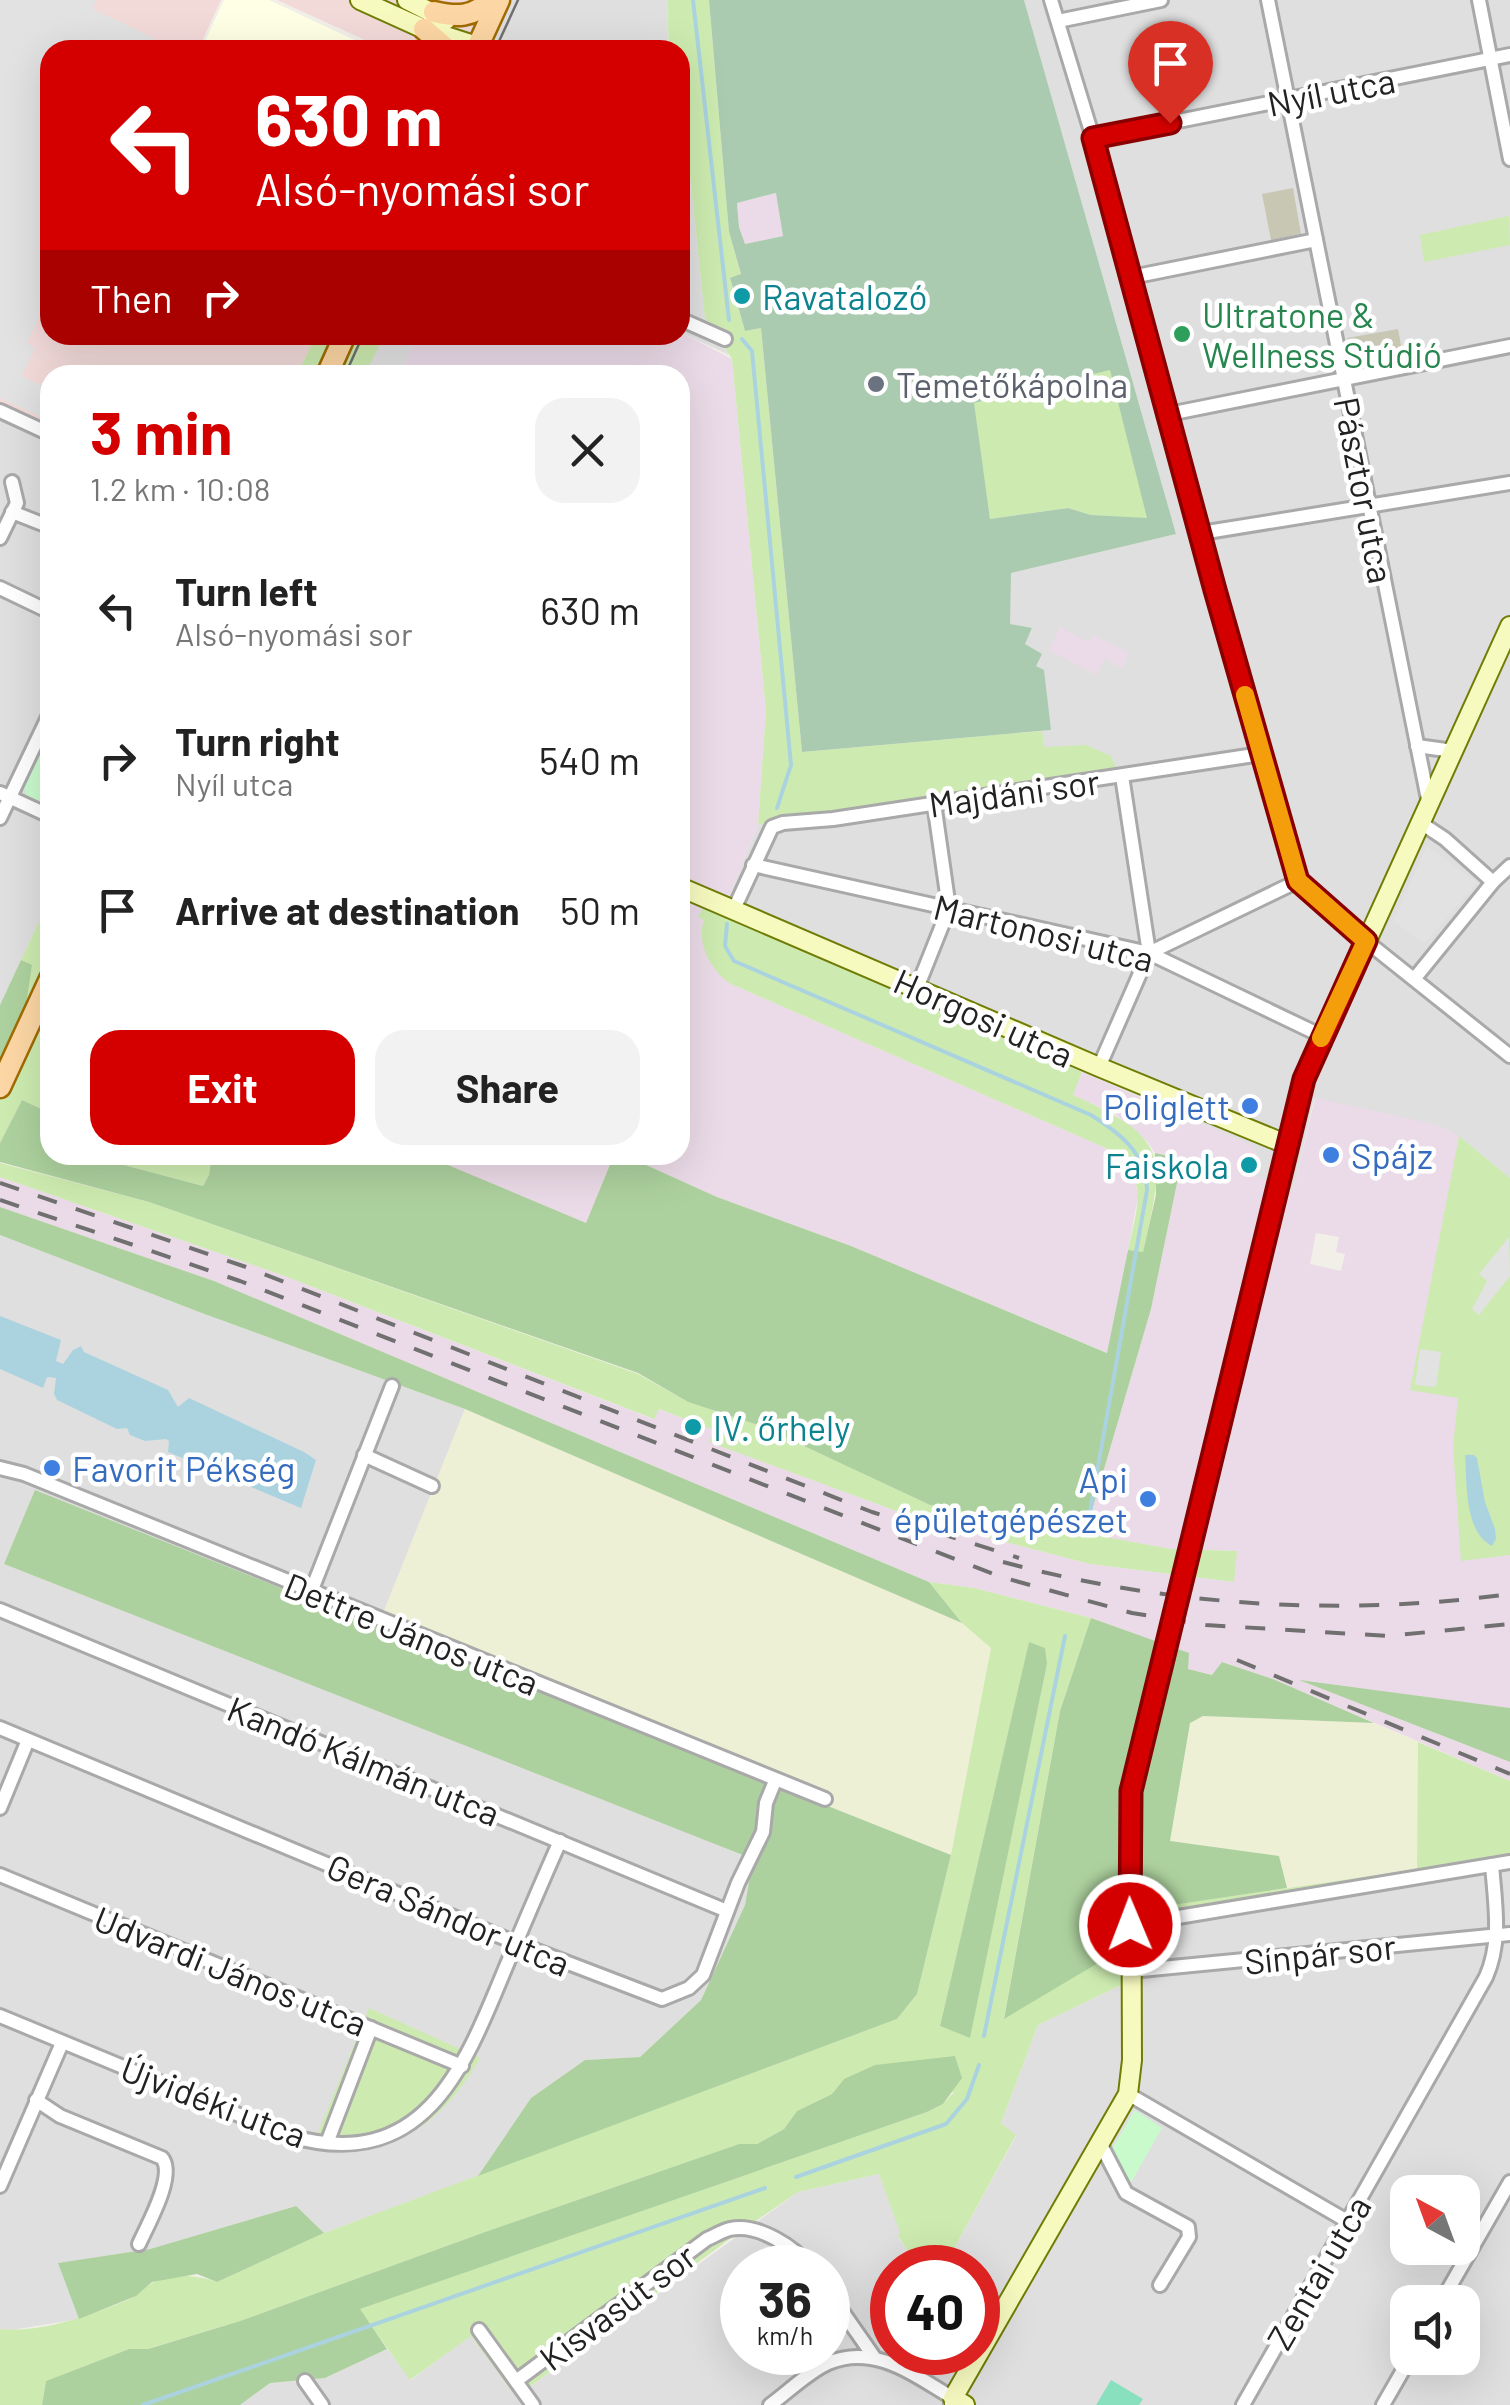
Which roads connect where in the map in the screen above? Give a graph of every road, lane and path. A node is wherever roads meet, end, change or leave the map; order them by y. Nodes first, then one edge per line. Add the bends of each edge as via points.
1 (360, 0) edge
2 (407, 0) edge
3 (490, 0) edge
4 (498, 0) edge
5 (1051, 0) edge
6 (1160, 0) edge
7 (1268, 0) edge
8 (1478, 0) edge
9 (429, 20) junction
10 (1058, 21) junction
11 (442, 40) edge
12 (463, 40) edge
13 (480, 40) edge
14 (1510, 56) edge
15 (1490, 60) junction
16 (1287, 100) junction
17 (1093, 138) junction
18 (1510, 160) edge
19 (1316, 240) junction
20 (1132, 277) junction
21 (690, 324) edge
22 (725, 340) dead end
23 (1510, 346) edge
24 (1343, 380) junction
25 (0, 411) edge
26 (1169, 414) junction
27 (40, 429) edge
28 (12, 482) dead end
29 (1510, 483) edge
30 (1368, 506) junction
31 (12, 512) junction
32 (40, 523) edge
33 (1201, 534) junction
34 (0, 538) edge
35 (0, 588) edge
36 (40, 607) edge
37 (1508, 638) edge
38 (40, 731) edge
39 (1416, 746) junction
40 (1453, 751) junction
41 (1261, 754) junction
42 (1122, 776) junction
43 (5, 795) edge
44 (934, 802) junction
45 (1429, 804) junction
46 (40, 811) edge
47 (0, 818) edge
48 (1420, 823) junction
49 (753, 865) junction
50 (1510, 866) edge
51 (1298, 881) junction
52 (1493, 882) junction
53 (690, 891) edge
54 (949, 908) junction
55 (734, 909) junction
56 (1366, 941) junction
57 (1149, 953) junction
58 (1415, 978) junction
59 (917, 988) junction
60 (40, 1001) edge
61 (1322, 1036) junction
62 (1510, 1056) edge
63 (1099, 1067) junction
64 (0, 1088) edge
65 (1288, 1144) junction
66 (392, 1386) dead end
67 (364, 1456) junction
68 (1, 1472) edge
69 (432, 1486) dead end
70 (311, 1592) junction
71 (0, 1610) edge
72 (0, 1728) edge
73 (28, 1740) junction
74 (775, 1780) junction
75 (824, 1800) dead end
76 (0, 1808) edge
77 (560, 1842) junction
78 (1510, 1862) edge
79 (1492, 1866) junction
80 (0, 1875) edge
81 (727, 1911) junction
82 (1130, 1925) junction
83 (1504, 1935) edge
84 (516, 1943) junction
85 (1131, 1971) junction
86 (0, 2016) edge
87 (371, 2028) junction
88 (62, 2042) junction
89 (462, 2066) junction
90 (1128, 2094) junction
91 (36, 2100) junction
92 (327, 2142) junction
93 (1100, 2143) junction
94 (1510, 2182) edge
95 (0, 2186) edge
96 (1347, 2221) junction
97 (139, 2244) dead end
98 (782, 2245) edge
99 (1160, 2285) dead end
100 (1451, 2285) edge
101 (850, 2323) edge
102 (479, 2330) dead end
103 (870, 2351) edge
104 (870, 2357) edge
105 (912, 2375) edge
106 (1400, 2375) edge
107 (305, 2381) dead end
108 (516, 2381) junction
109 (956, 2403) edge
110 (322, 2405) edge
111 (533, 2405) edge
112 (770, 2405) edge
113 (1242, 2405) edge
114 (1383, 2405) edge

1 - 9 street
2 - 9 street
3 - 9 main road via 468,15
4 - 13 main road
5 - 10 street
6 - 10 street
7 - 16 street, Pásztor utca
8 - 15 street
9 - 11 main road
9 - 12 street
10 - 17 street
14 - 15 street, Nyíl utca
15 - 16 street, Nyíl utca
15 - 18 street
16 - 17 street, Nyíl utca
16 - 19 street, Pásztor utca
17 - 20 street
19 - 20 street
19 - 24 street, Pásztor utca
20 - 26 street
21 - 22 street
23 - 24 street
24 - 26 street
24 - 30 street, Pásztor utca
25 - 27 street
26 - 33 street
28 - 31 street
29 - 30 street
30 - 33 street
30 - 39 street, Pásztor utca
31 - 32 street
31 - 34 street
33 - 41 street
35 - 36 street
37 - 40 street
38 - 43 street
39 - 40 street
39 - 45 street, Pásztor utca
40 - 45 street
41 - 42 street, Majdáni sor
41 - 51 street
42 - 44 street, Majdáni sor
42 - 57 street
43 - 46 street
43 - 47 street
44 - 49 street, Majdáni sor via 783,822 768,831
44 - 54 street
45 - 48 street
48 - 52 street
48 - 56 street
49 - 54 street, Martonosi utca
49 - 55 street
50 - 52 street
51 - 56 street
51 - 57 street
52 - 58 street
53 - 55 street, Horgosi utca
54 - 57 street, Martonosi utca
54 - 59 street
55 - 59 street, Horgosi utca
56 - 58 street
56 - 61 street
57 - 61 street, Martonosi utca
57 - 63 street
58 - 62 street
59 - 63 street, Horgosi utca
60 - 64 main road
61 - 65 street
63 - 65 street, Horgosi utca
65 - 82 street via 1131,1791
66 - 67 street
67 - 69 street
67 - 70 street
68 - 70 street, Dettre János utca via 24,1474
70 - 74 street, Dettre János utca
71 - 77 street, Kandó Kálmán utca
72 - 73 street, Gera Sándor utca
73 - 76 street
73 - 84 street, Gera Sándor utca
74 - 75 street, Dettre János utca
74 - 81 street, Gera Sándor utca via 762,1832
77 - 81 street, Kandó Kálmán utca
77 - 84 street, Újvidéki utca
78 - 79 street
79 - 82 street
79 - 83 street, Zentai utca
80 - 87 street, Udvardi János utca
81 - 84 street, Gera Sándor utca via 703,1975 662,1999
82 - 85 street
83 - 85 street, Sínpár sor
83 - 96 street, Zentai utca
84 - 89 street, Újvidéki utca
85 - 90 street
86 - 88 street, Újvidéki utca
87 - 89 street, Udvardi János utca
87 - 92 street
88 - 91 street
88 - 92 street, Újvidéki utca via 290,2136
89 - 92 street, Újvidéki utca via 438,2100 404,2126 366,2140
90 - 93 street
90 - 96 street
91 - 95 street
91 - 97 street via 167,2164 168,2177
93 - 99 street via 1126,2193 1188,2227
93 - 109 street
94 - 100 street
96 - 113 street, Zentai utca
98 - 108 street, Kisvasút sor via 744,2228 707,2239
101 - 103 street
102 - 108 street
104 - 112 street via 825,2364
105 - 109 street
106 - 114 street
107 - 110 street
108 - 111 street

